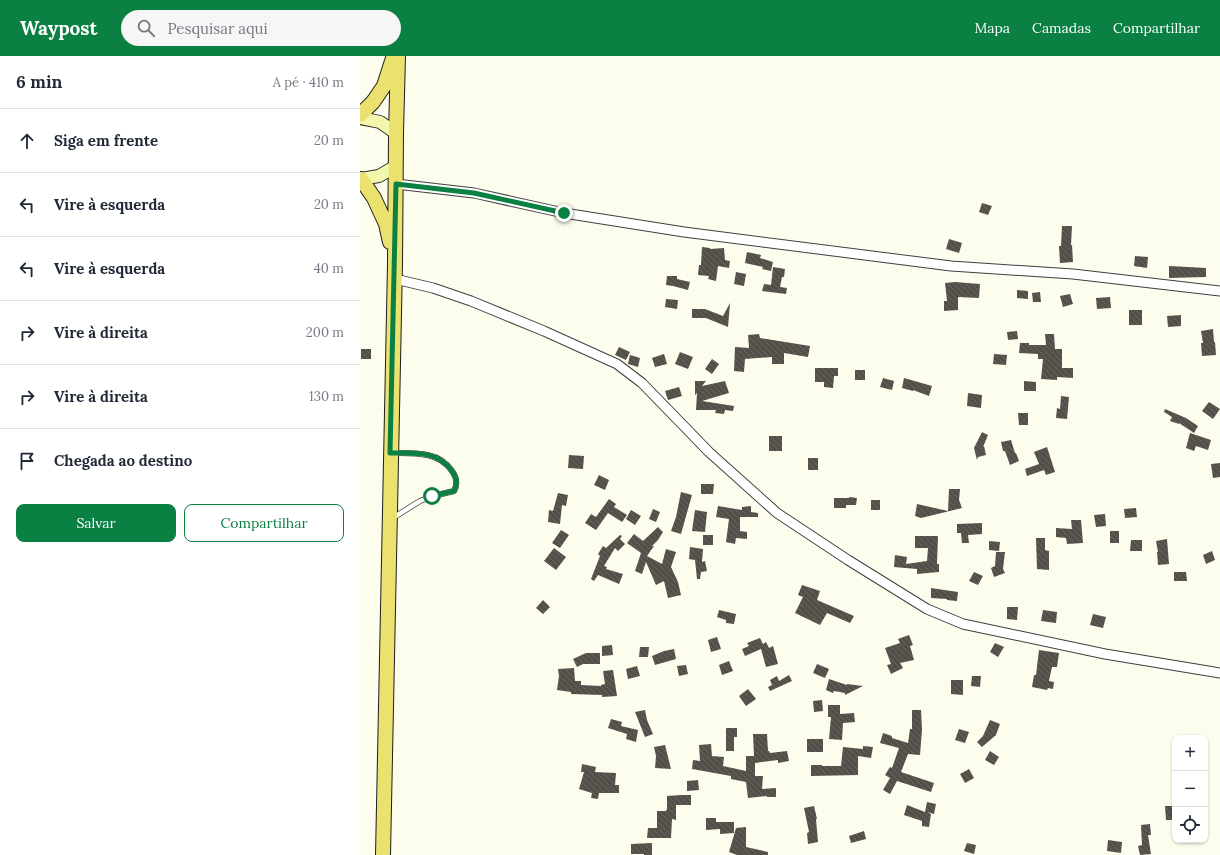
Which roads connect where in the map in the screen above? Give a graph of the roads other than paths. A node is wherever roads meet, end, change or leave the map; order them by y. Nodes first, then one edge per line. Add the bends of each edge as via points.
1 (393, 56) edge
2 (398, 56) edge
3 (360, 115) edge
4 (360, 118) edge
5 (396, 133) junction
6 (396, 166) junction
7 (360, 179) edge
8 (396, 184) junction
9 (395, 264) junction
10 (394, 279) junction
11 (1220, 291) edge
12 (390, 453) junction
13 (389, 524) junction
14 (1220, 674) edge
15 (382, 855) edge

1 - 3 main road via 384,86
2 - 5 main road
4 - 5 main road via 380,122
5 - 6 main road
6 - 7 main road via 379,176
6 - 8 main road
7 - 9 main road via 374,198 386,224
8 - 9 main road
8 - 11 street via 474,193 564,213 684,232 951,266 1073,274
9 - 10 main road
10 - 12 main road
10 - 14 street via 433,288 471,301 617,364 642,383 709,452 777,513 927,609 963,624 1105,654
12 - 13 main road
12 - 13 lane via 438,458 451,469 457,482 454,491 420,501 396,516
13 - 15 main road

